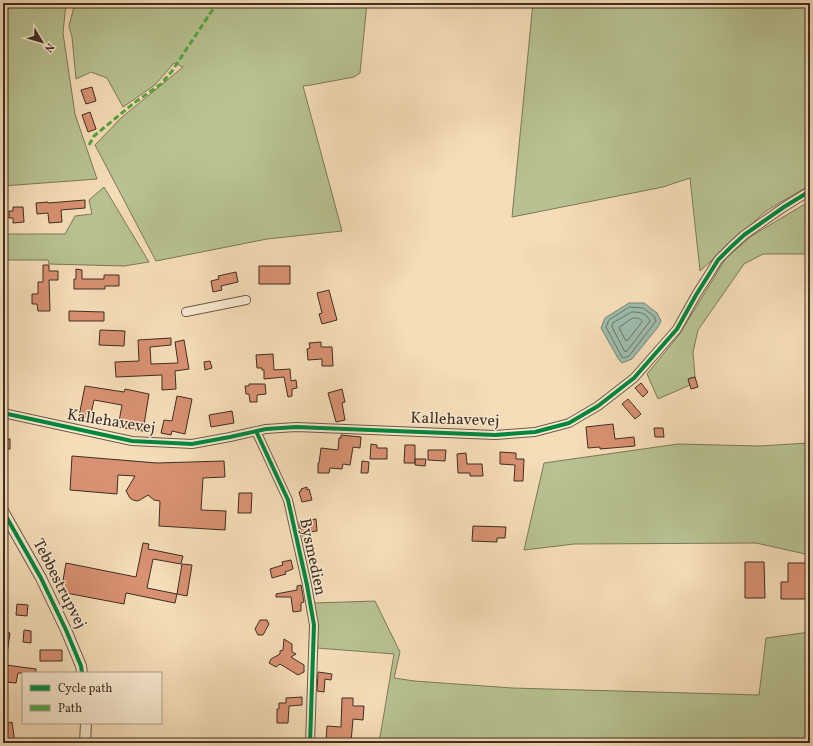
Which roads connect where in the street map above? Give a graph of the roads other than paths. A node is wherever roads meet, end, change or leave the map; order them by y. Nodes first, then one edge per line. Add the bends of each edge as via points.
1 (810, 191) edge
2 (246, 300) dead end
3 (186, 312) dead end
4 (3, 413) edge
5 (256, 431) junction
6 (3, 511) edge
7 (82, 672) edge
8 (86, 724) edge
9 (85, 743) edge
10 (310, 743) edge

1 - 5 street, Kallehavevej via 744,235 731,247 718,260 677,329 634,378 598,406 569,423 535,432 495,435 296,427
2 - 3 street
4 - 5 street, Kallehavevej via 132,441 192,444
5 - 10 street, Bysmedien via 288,500 308,585 314,625
6 - 7 street, Tebbestrupvej via 41,578 66,630
8 - 9 street

